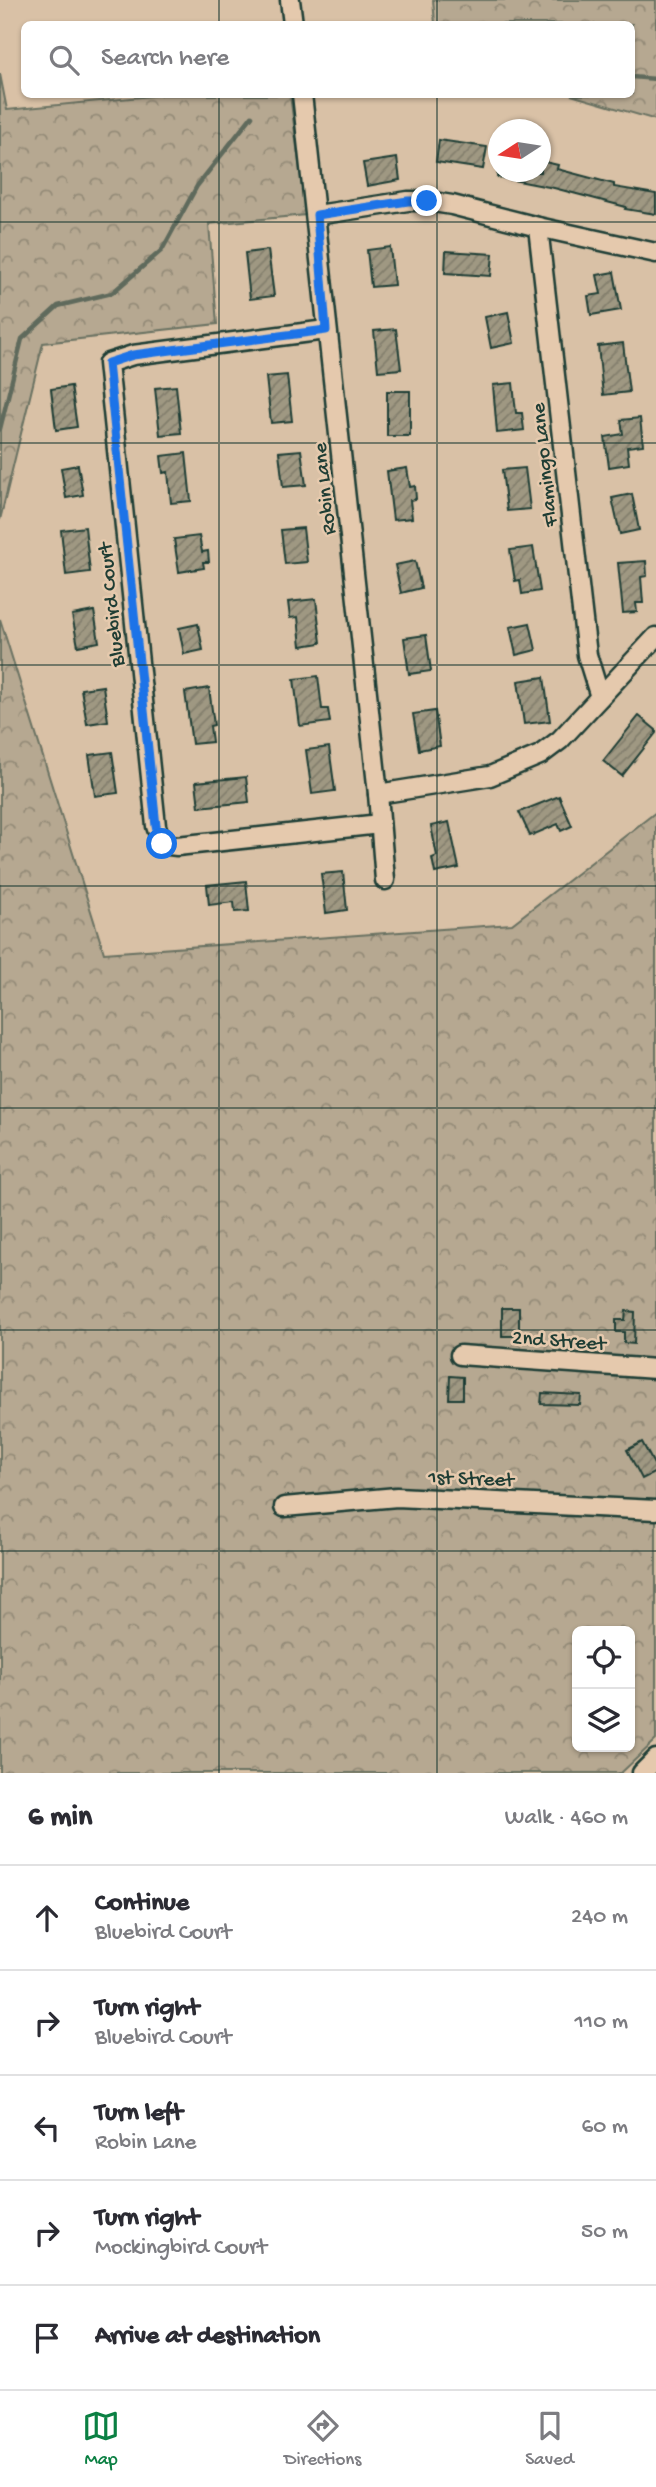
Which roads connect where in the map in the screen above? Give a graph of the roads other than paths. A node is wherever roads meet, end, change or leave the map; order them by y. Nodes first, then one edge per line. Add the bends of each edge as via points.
1 (290, 0) edge
2 (293, 21) edge
3 (302, 98) edge
4 (317, 215) junction
5 (538, 227) junction
6 (656, 253) edge
7 (326, 330) junction
8 (656, 637) edge
9 (600, 697) junction
10 (379, 794) junction
11 (380, 824) junction
12 (385, 880) dead end
13 (460, 1356) dead end
14 (656, 1369) edge
15 (284, 1507) dead end
16 (656, 1510) edge
17 (656, 1759) edge
18 (642, 1773) edge

1 - 2 street
3 - 4 street, Robin Lane
4 - 5 street via 427,201
4 - 7 street, Robin Lane
5 - 6 street
5 - 9 street, Flamingo Lane via 587,655
7 - 10 street, Robin Lane
7 - 11 street, Bluebird Court via 133,355 108,363 154,812 162,844 168,846
8 - 9 street
9 - 10 street via 540,755 490,776
10 - 11 street, Robin Lane
11 - 12 street, Robin Lane
13 - 14 street, 2nd Street
15 - 16 street, 1st Street via 397,1497
17 - 18 street

